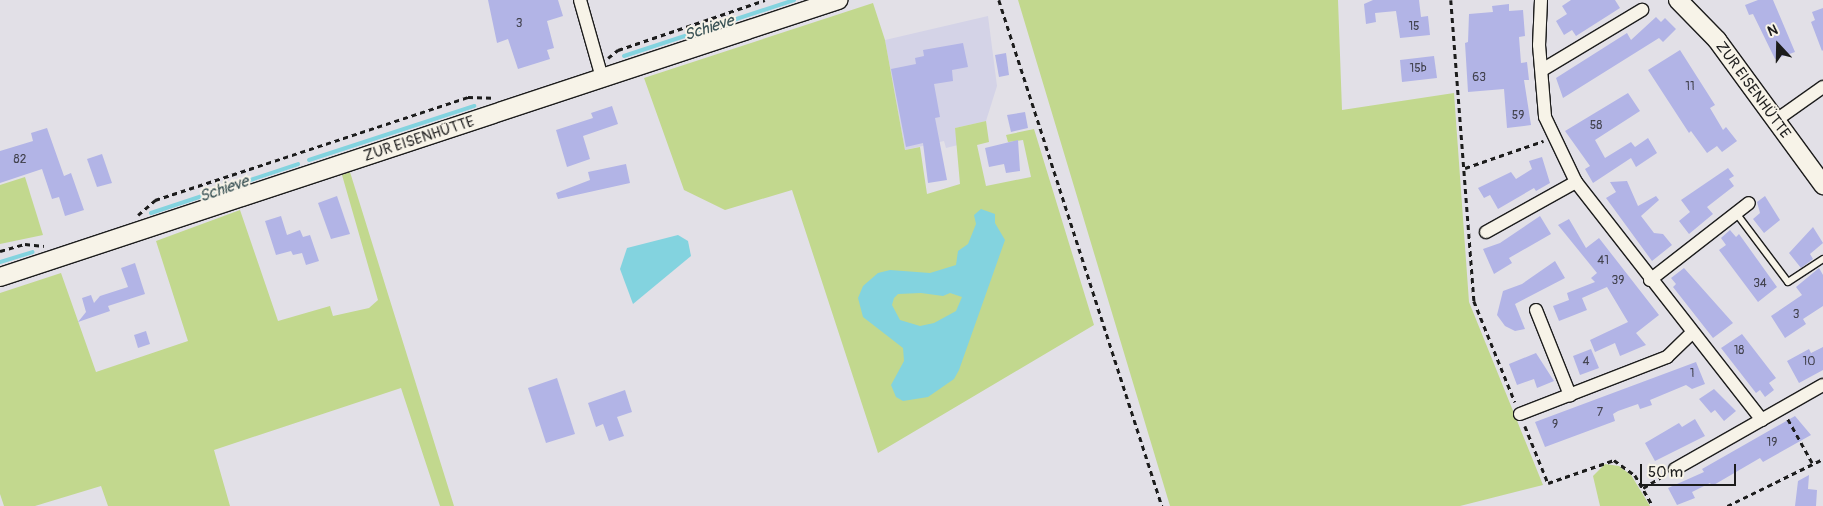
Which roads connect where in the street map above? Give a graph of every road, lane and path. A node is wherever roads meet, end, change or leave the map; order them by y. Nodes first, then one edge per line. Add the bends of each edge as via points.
1 (580, 0) edge
2 (765, 0) edge
3 (838, 0) edge
4 (999, 0) edge
5 (1451, 0) edge
6 (1541, 0) edge
7 (1678, 0) edge
8 (1642, 10) dead end
9 (1542, 70) junction
10 (601, 71) junction
11 (1823, 87) edge
12 (497, 98) dead end
13 (1775, 121) junction
14 (1554, 138) junction
15 (1464, 168) junction
16 (1576, 182) junction
17 (1823, 185) edge
18 (1749, 202) dead end
19 (1736, 213) junction
20 (132, 221) dead end
21 (1486, 232) dead end
22 (52, 248) dead end
23 (0, 251) edge
24 (1823, 259) edge
25 (0, 277) edge
26 (1650, 280) junction
27 (1536, 310) dead end
28 (1692, 333) junction
29 (1823, 385) edge
30 (1570, 395) junction
31 (1782, 408) junction
32 (1520, 414) junction
33 (1762, 420) junction
34 (1822, 459) edge
35 (1813, 464) junction
36 (1823, 464) edge
37 (1675, 469) joint
38 (1643, 488) junction
39 (1162, 506) edge
40 (1653, 506) edge
41 (1727, 506) edge

1 - 10 street
2 - 10 path via 618,50
3 - 10 street, ZUR EISENHÜTTE
4 - 39 path
5 - 15 path
6 - 9 street
7 - 13 street, ZUR EISENHÜTTE via 1717,40
8 - 9 street
9 - 14 street via 1545,117
10 - 25 street, ZUR EISENHÜTTE
11 - 13 street
12 - 20 path via 468,97 155,200
13 - 17 street, ZUR EISENHÜTTE
14 - 15 path via 1519,146
14 - 16 street
15 - 32 path via 1474,301
16 - 21 street
16 - 26 street
18 - 19 street
19 - 24 lane via 1788,282
19 - 26 street
22 - 23 path via 25,244
26 - 28 street
27 - 30 street
28 - 30 street via 1667,357
28 - 33 street
29 - 31 street
30 - 32 street
31 - 33 street
31 - 35 path
32 - 38 path via 1548,483 1614,460 1630,469
33 - 37 street
34 - 35 path
34 - 36 path
35 - 41 path
37 - 38 path
38 - 40 path

